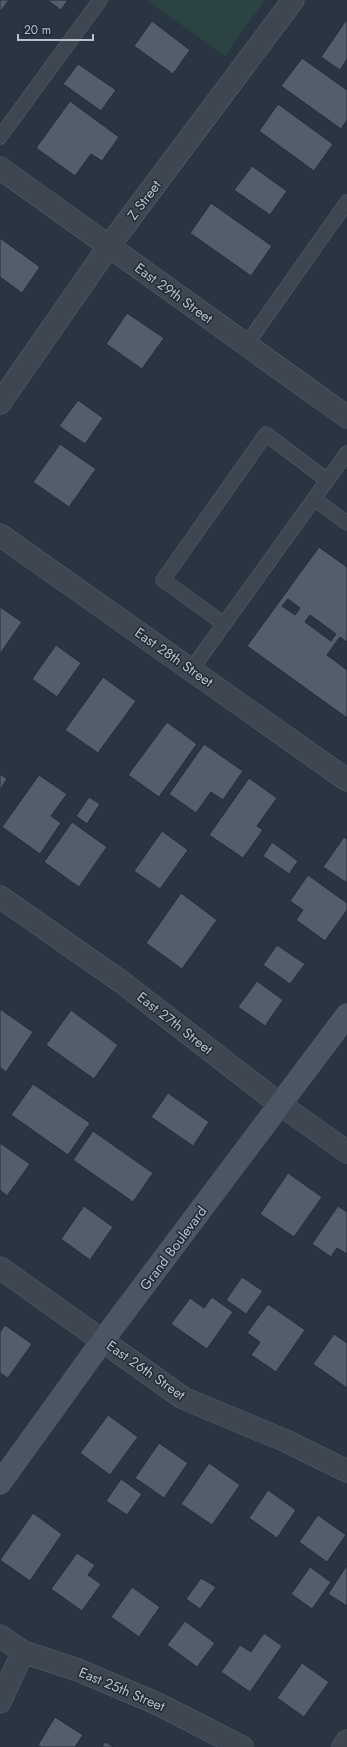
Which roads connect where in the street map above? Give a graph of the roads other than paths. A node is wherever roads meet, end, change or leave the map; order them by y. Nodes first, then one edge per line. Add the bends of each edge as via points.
1 (100, 0) edge
2 (293, 0) edge
3 (0, 137) edge
4 (0, 168) edge
5 (347, 202) edge
6 (109, 246) junction
7 (246, 345) junction
8 (0, 403) edge
9 (347, 417) edge
10 (347, 453) edge
11 (327, 480) junction
12 (314, 499) junction
13 (347, 523) edge
14 (0, 535) edge
15 (224, 624) junction
16 (191, 670) junction
17 (347, 780) edge
18 (0, 898) edge
19 (347, 1015) edge
20 (281, 1105) junction
21 (347, 1152) edge
22 (0, 1268) edge
23 (103, 1340) junction
24 (347, 1471) edge
25 (0, 1483) edge
26 (0, 1636) edge
27 (23, 1652) junction
28 (0, 1702) edge
29 (347, 1741) edge
30 (242, 1747) edge
31 (343, 1747) edge

1 - 3 lane
2 - 6 street, Z Street
4 - 6 street, East 29th Street
5 - 7 lane
6 - 7 street, East 29th Street
6 - 8 street, Z Street
7 - 9 street, East 29th Street
10 - 11 lane
11 - 12 lane
11 - 15 lane via 266,434 163,580
12 - 13 lane
12 - 15 lane
14 - 16 street, East 28th Street
15 - 16 lane
16 - 17 street, East 28th Street
18 - 20 street, East 27th Street via 123,983
19 - 20 main road, Grand Boulevard
20 - 21 street, East 27th Street
20 - 23 main road, Grand Boulevard
22 - 23 street, East 26th Street
23 - 24 street, East 26th Street via 183,1398 286,1441
23 - 25 main road, Grand Boulevard
26 - 27 street, East 25th Street
27 - 28 street
27 - 30 street, East 25th Street via 78,1670 158,1704
29 - 31 street

